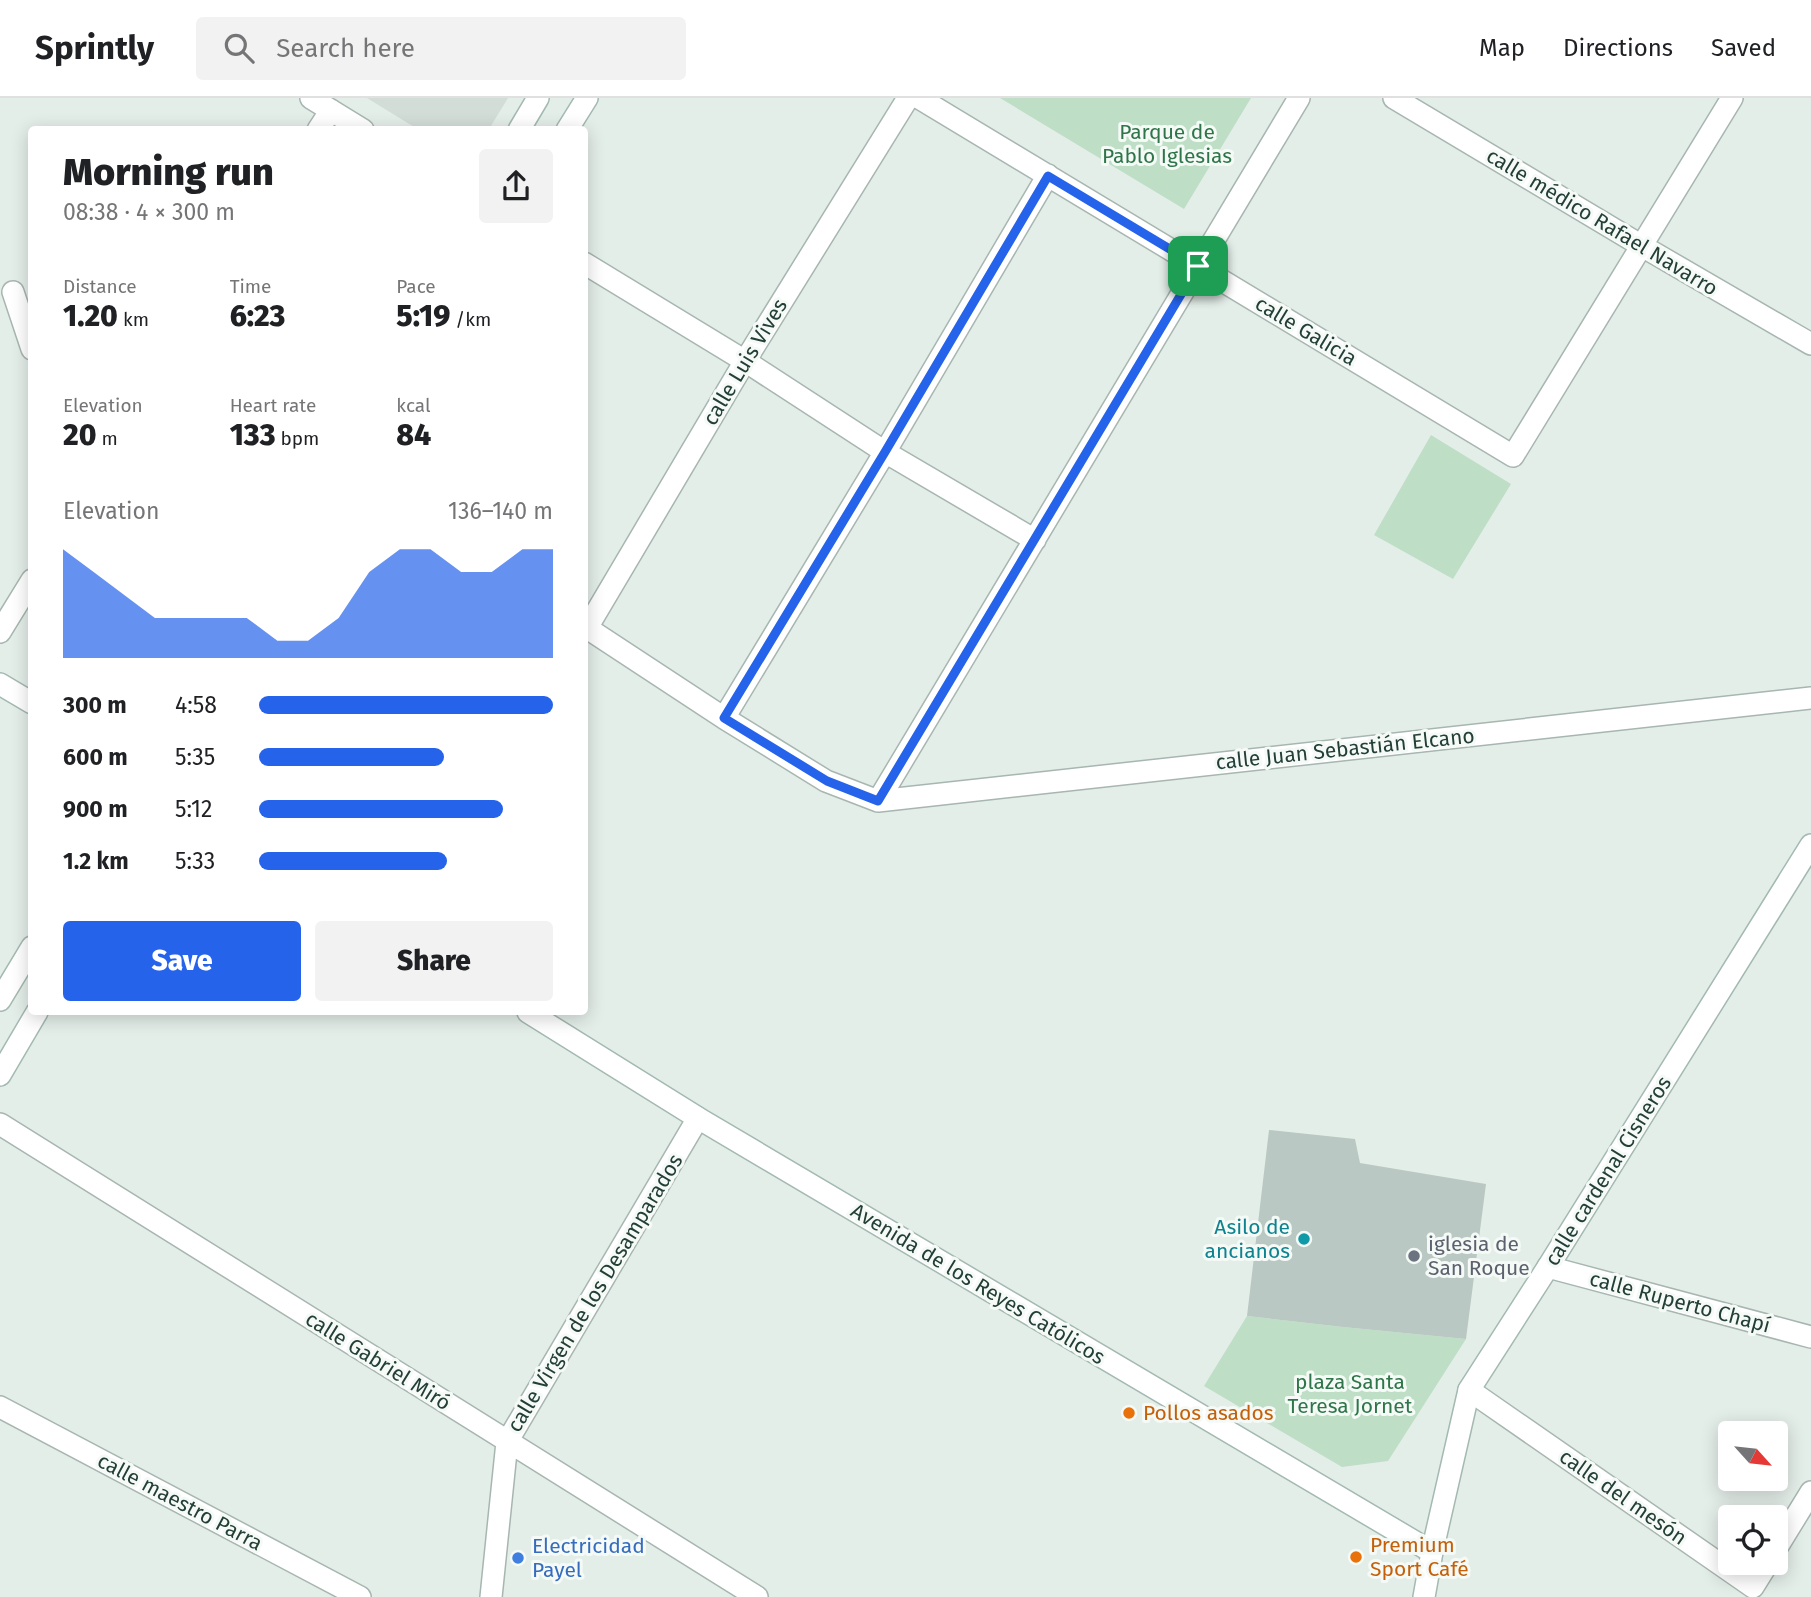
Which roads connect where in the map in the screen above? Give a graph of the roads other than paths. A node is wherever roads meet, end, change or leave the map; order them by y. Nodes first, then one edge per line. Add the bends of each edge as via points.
1 (311, 98) edge
2 (538, 98) edge
3 (587, 98) edge
4 (908, 98) edge
5 (919, 98) edge
6 (1299, 98) edge
7 (1394, 98) edge
8 (1732, 98) edge
9 (331, 110) junction
10 (321, 126) edge
11 (357, 126) edge
12 (521, 126) edge
13 (570, 126) edge
14 (1048, 176) junction
15 (1642, 246) junction
16 (588, 265) edge
17 (1198, 266) junction
18 (6, 288) edge
19 (28, 301) edge
20 (28, 340) edge
21 (1811, 344) edge
22 (745, 361) junction
23 (885, 452) junction
24 (1035, 540) junction
25 (28, 586) edge
26 (588, 624) edge
27 (588, 628) edge
28 (0, 632) edge
29 (0, 684) edge
30 (1811, 698) edge
31 (28, 701) edge
32 (724, 718) junction
33 (878, 801) junction
34 (1811, 845) edge
35 (28, 954) edge
36 (0, 1000) edge
37 (35, 1015) edge
38 (533, 1015) edge
39 (0, 1075) edge
40 (698, 1118) junction
41 (0, 1124) edge
42 (1548, 1267) junction
43 (1811, 1337) edge
44 (1469, 1390) junction
45 (0, 1407) edge
46 (507, 1442) junction
47 (1811, 1492) edge
48 (1788, 1529) edge
49 (1432, 1552) junction
50 (1718, 1563) edge
51 (1736, 1575) edge
52 (1760, 1575) edge
53 (360, 1597) edge
54 (491, 1597) edge
55 (757, 1597) edge
56 (1424, 1597) edge

1 - 9 street
2 - 12 street
3 - 13 street
4 - 22 street, calle Luis Vives
5 - 14 street, calle Galicia
6 - 17 street
7 - 15 street, calle médico Rafael Navarro
8 - 15 street
9 - 10 street
9 - 11 street
14 - 17 street, calle Galicia
14 - 23 street
15 - 17 street, calle Galicia via 1513,456
15 - 21 street, calle médico Rafael Navarro
16 - 22 street
17 - 24 street
18 - 19 street
18 - 20 street
22 - 23 street
22 - 26 street, calle Luis Vives
23 - 24 street
23 - 32 street
24 - 33 street
25 - 28 street
27 - 32 street
29 - 31 street
30 - 33 street, calle Juan Sebastián Elcano
32 - 33 street via 827,781
34 - 42 street, calle cardenal Cisneros
35 - 36 street
37 - 39 street
38 - 40 street, Avenida de los Reyes Católicos
40 - 46 street, calle Virgen de los Desamparados
40 - 49 street, Avenida de los Reyes Católicos
41 - 46 street, calle Gabriel Miró
42 - 43 street, calle Ruperto Chapí
42 - 44 street, calle cardenal Cisneros
44 - 49 street, calle cardenal Cisneros
44 - 50 street, calle del mesón
45 - 53 street, calle maestro Parra
46 - 54 street, calle Virgen de los Desamparados
46 - 55 street, calle Gabriel Miró
47 - 48 street
49 - 56 street, calle cardenal Cisneros
51 - 52 street, calle del mesón via 1753,1587

